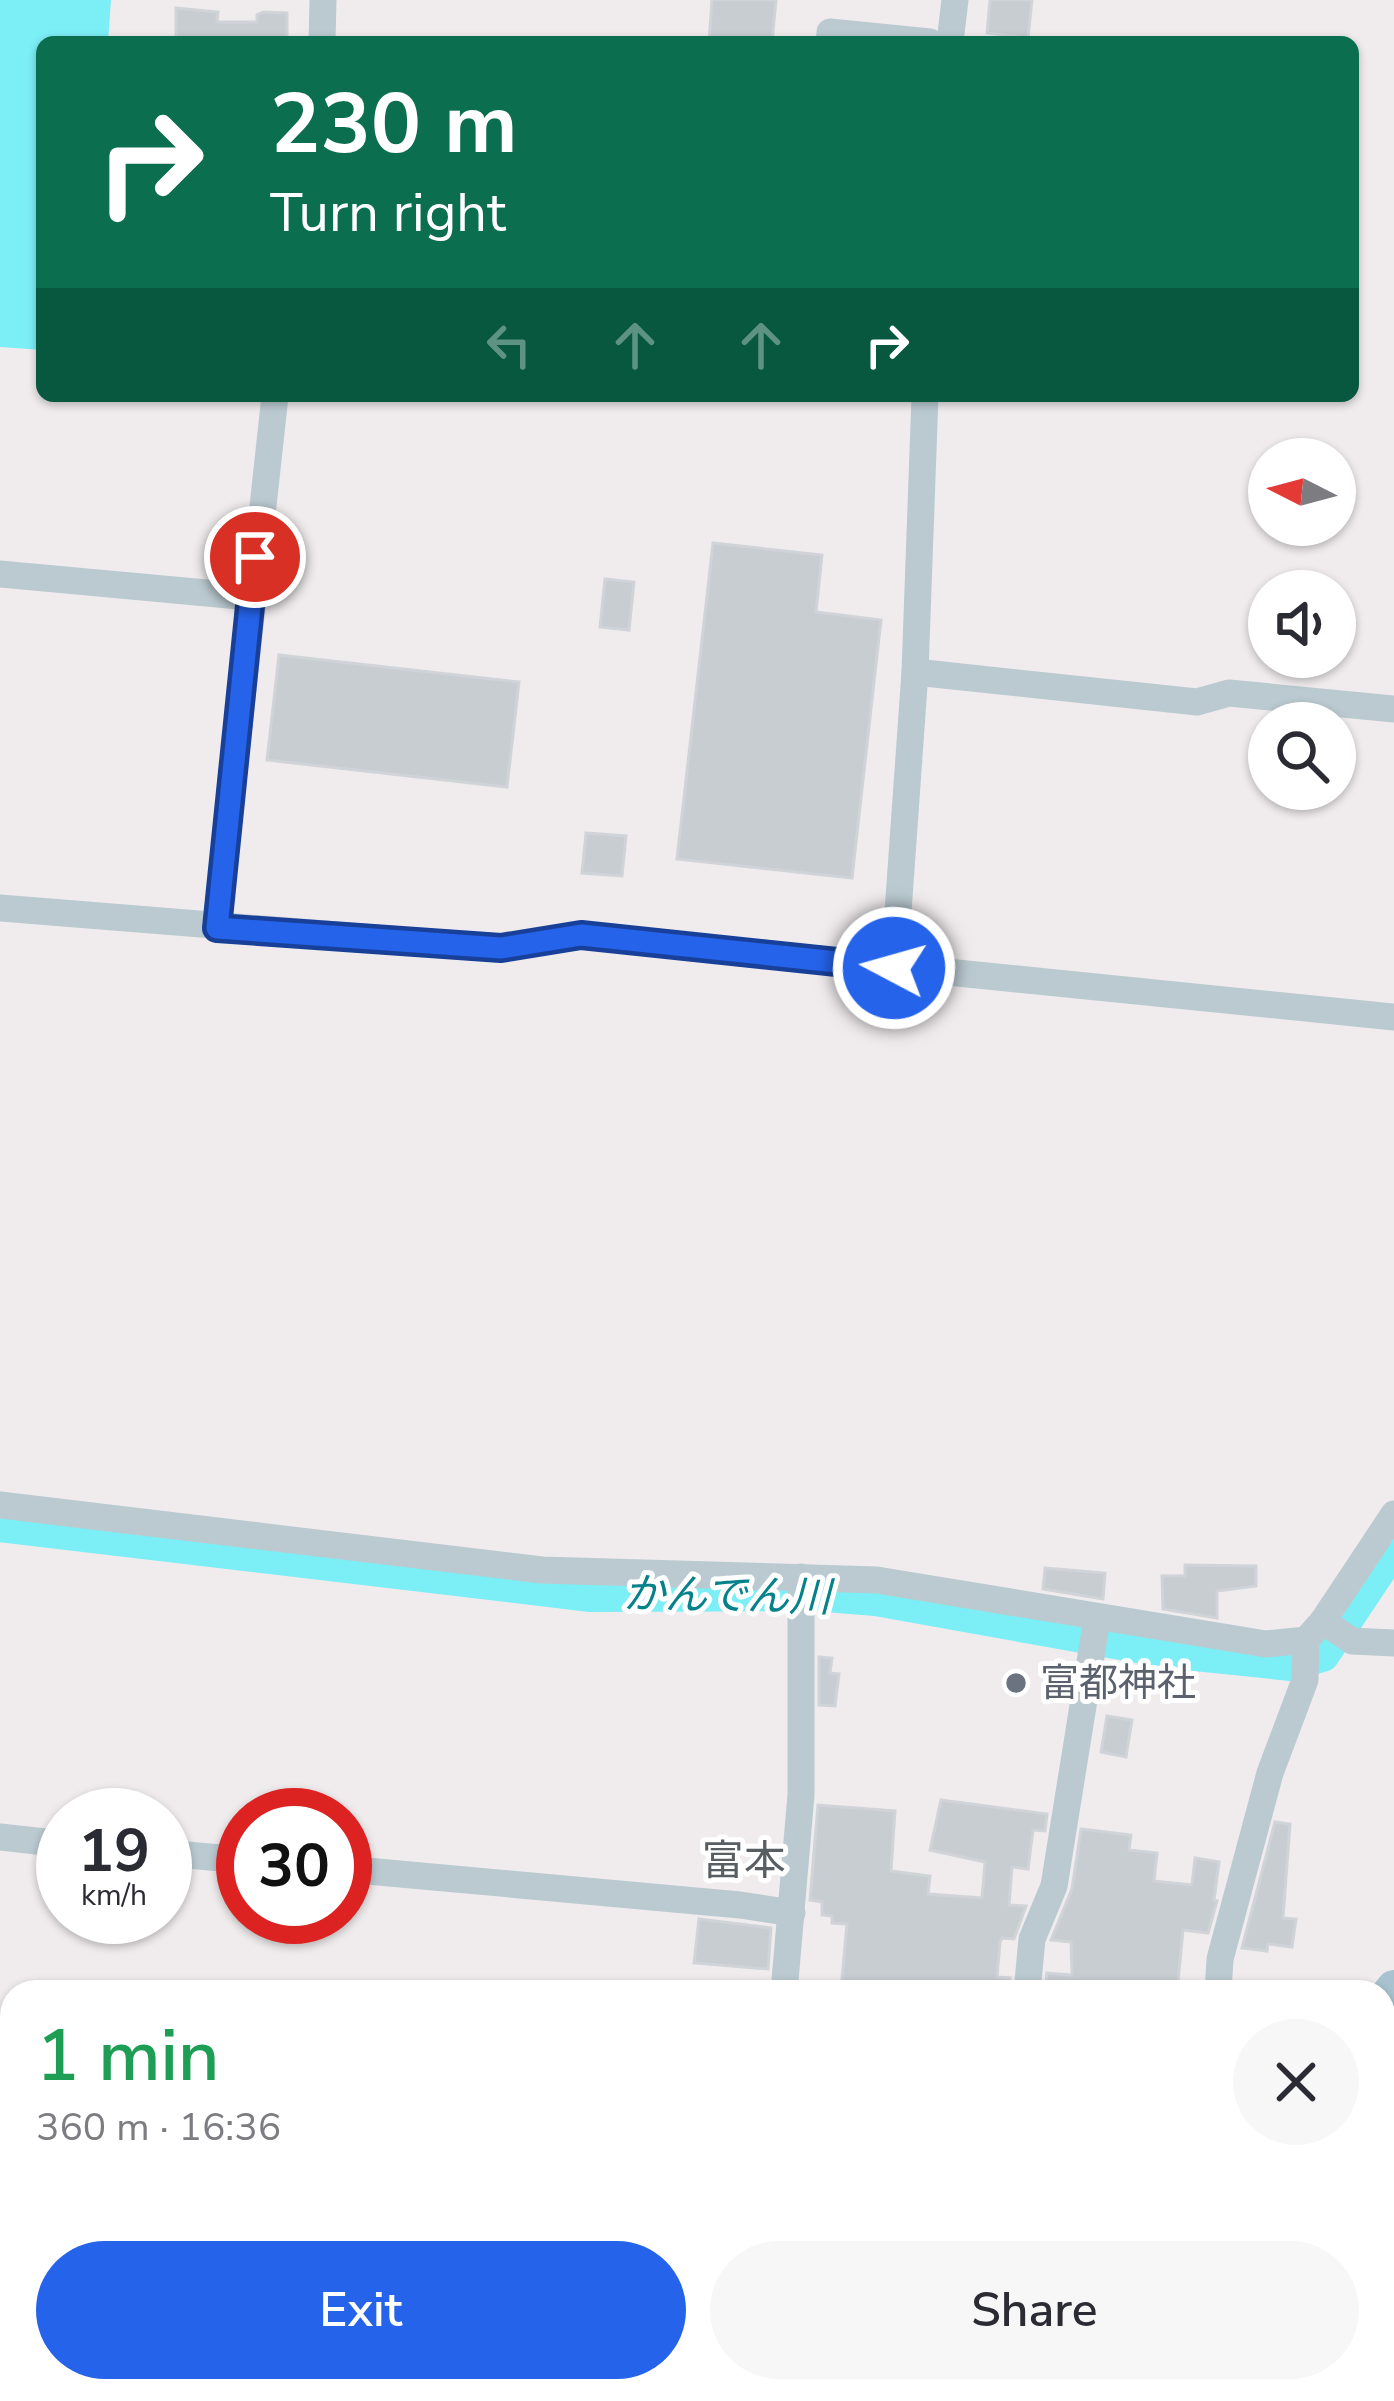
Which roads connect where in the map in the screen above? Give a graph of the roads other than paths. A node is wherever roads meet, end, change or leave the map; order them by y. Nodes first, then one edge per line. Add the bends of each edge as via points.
1 (323, 0) edge
2 (955, 0) edge
3 (322, 36) edge
4 (830, 36) edge
5 (870, 36) edge
6 (951, 36) edge
7 (274, 402) edge
8 (925, 402) edge
9 (0, 574) edge
10 (250, 597) junction
11 (915, 672) junction
12 (1394, 709) edge
13 (0, 908) edge
14 (217, 928) junction
15 (894, 968) junction
16 (1394, 1017) edge
17 (0, 1505) edge
18 (1394, 1514) edge
19 (801, 1577) junction
20 (1097, 1619) junction
21 (1315, 1631) junction
22 (1394, 1643) edge
23 (0, 1837) edge
24 (36, 1841) edge
25 (372, 1872) edge
26 (792, 1913) junction
27 (785, 1980) edge
28 (1028, 1980) edge
29 (1219, 1980) edge

1 - 3 street
2 - 6 street
4 - 5 street
7 - 10 street
8 - 11 street
9 - 10 street
10 - 14 street
11 - 12 street via 1197,701 1229,693
11 - 15 street
13 - 14 street
14 - 15 street via 501,948 581,935
15 - 16 street
17 - 19 street via 542,1570
18 - 21 street
19 - 20 street via 877,1580
19 - 26 street
20 - 21 street via 1266,1644
20 - 28 street via 1054,1886 1032,1939
21 - 22 street
21 - 29 street
23 - 24 street
25 - 26 street
26 - 27 street

